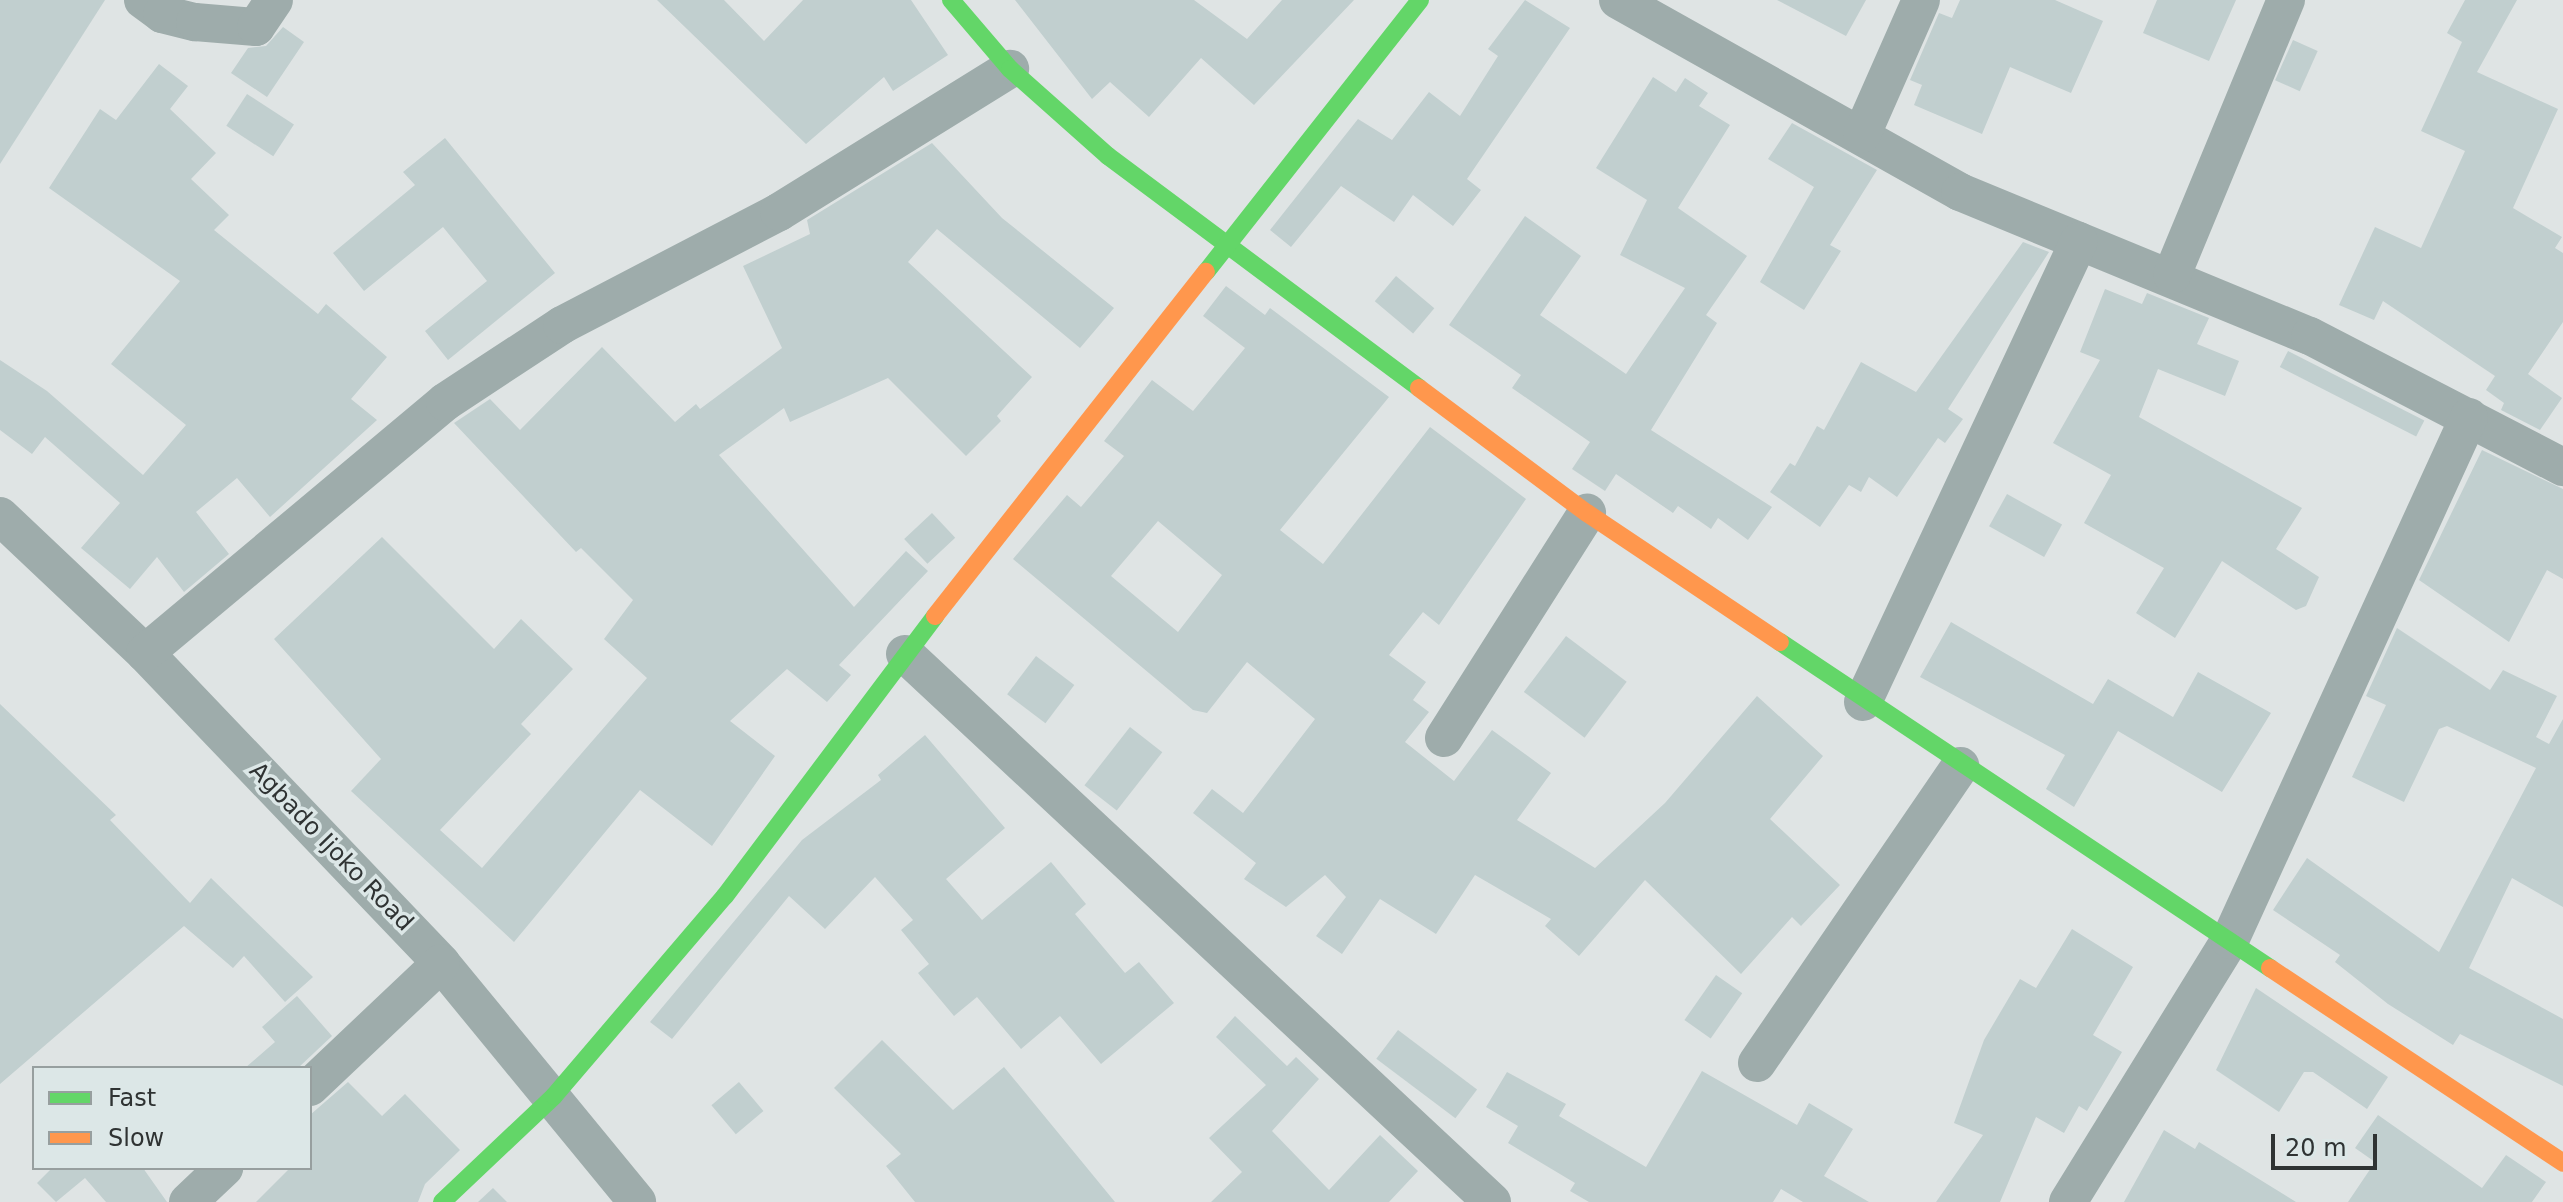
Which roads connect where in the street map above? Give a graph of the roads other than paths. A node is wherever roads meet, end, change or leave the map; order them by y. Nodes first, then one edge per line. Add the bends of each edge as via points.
1 (143, 0) edge
2 (274, 0) edge
3 (951, 0) edge
4 (1420, 0) edge
5 (1618, 0) edge
6 (1921, 0) edge
7 (2286, 0) edge
8 (1010, 69) junction
9 (1862, 134) junction
10 (2079, 241) junction
11 (1226, 251) junction
12 (2172, 275) junction
13 (2469, 417) junction
14 (2562, 463) edge
15 (1587, 513) junction
16 (0, 516) edge
17 (145, 653) junction
18 (905, 654) junction
19 (1863, 702) junction
20 (1444, 738) dead end
21 (1960, 766) junction
22 (2230, 940) junction
23 (441, 963) junction
24 (1757, 1063) dead end
25 (312, 1085) edge
26 (554, 1096) junction
27 (2563, 1163) edge
28 (222, 1170) edge
29 (188, 1202) edge
30 (442, 1202) edge
31 (637, 1202) edge
32 (1492, 1202) edge
33 (2068, 1202) edge

1 - 2 street via 173,17 256,27
3 - 8 street
4 - 11 street
5 - 9 street
6 - 9 street
7 - 12 street
8 - 11 street
8 - 17 street via 779,212 562,325 445,402
9 - 10 street via 1960,192
10 - 12 street
10 - 19 street
11 - 15 street via 1415,378
11 - 18 street
12 - 13 street
13 - 14 street
13 - 22 street
15 - 19 street
15 - 20 street
16 - 17 street, Agbado Ijoko Road
17 - 23 street, Agbado Ijoko Road
18 - 26 street via 725,896
18 - 32 street
19 - 21 street
21 - 22 street
21 - 24 street
22 - 27 street
22 - 33 street
23 - 25 street
23 - 26 street, Agbado Ijoko Road
26 - 30 street
26 - 31 street, Agbado Ijoko Road
28 - 29 street

